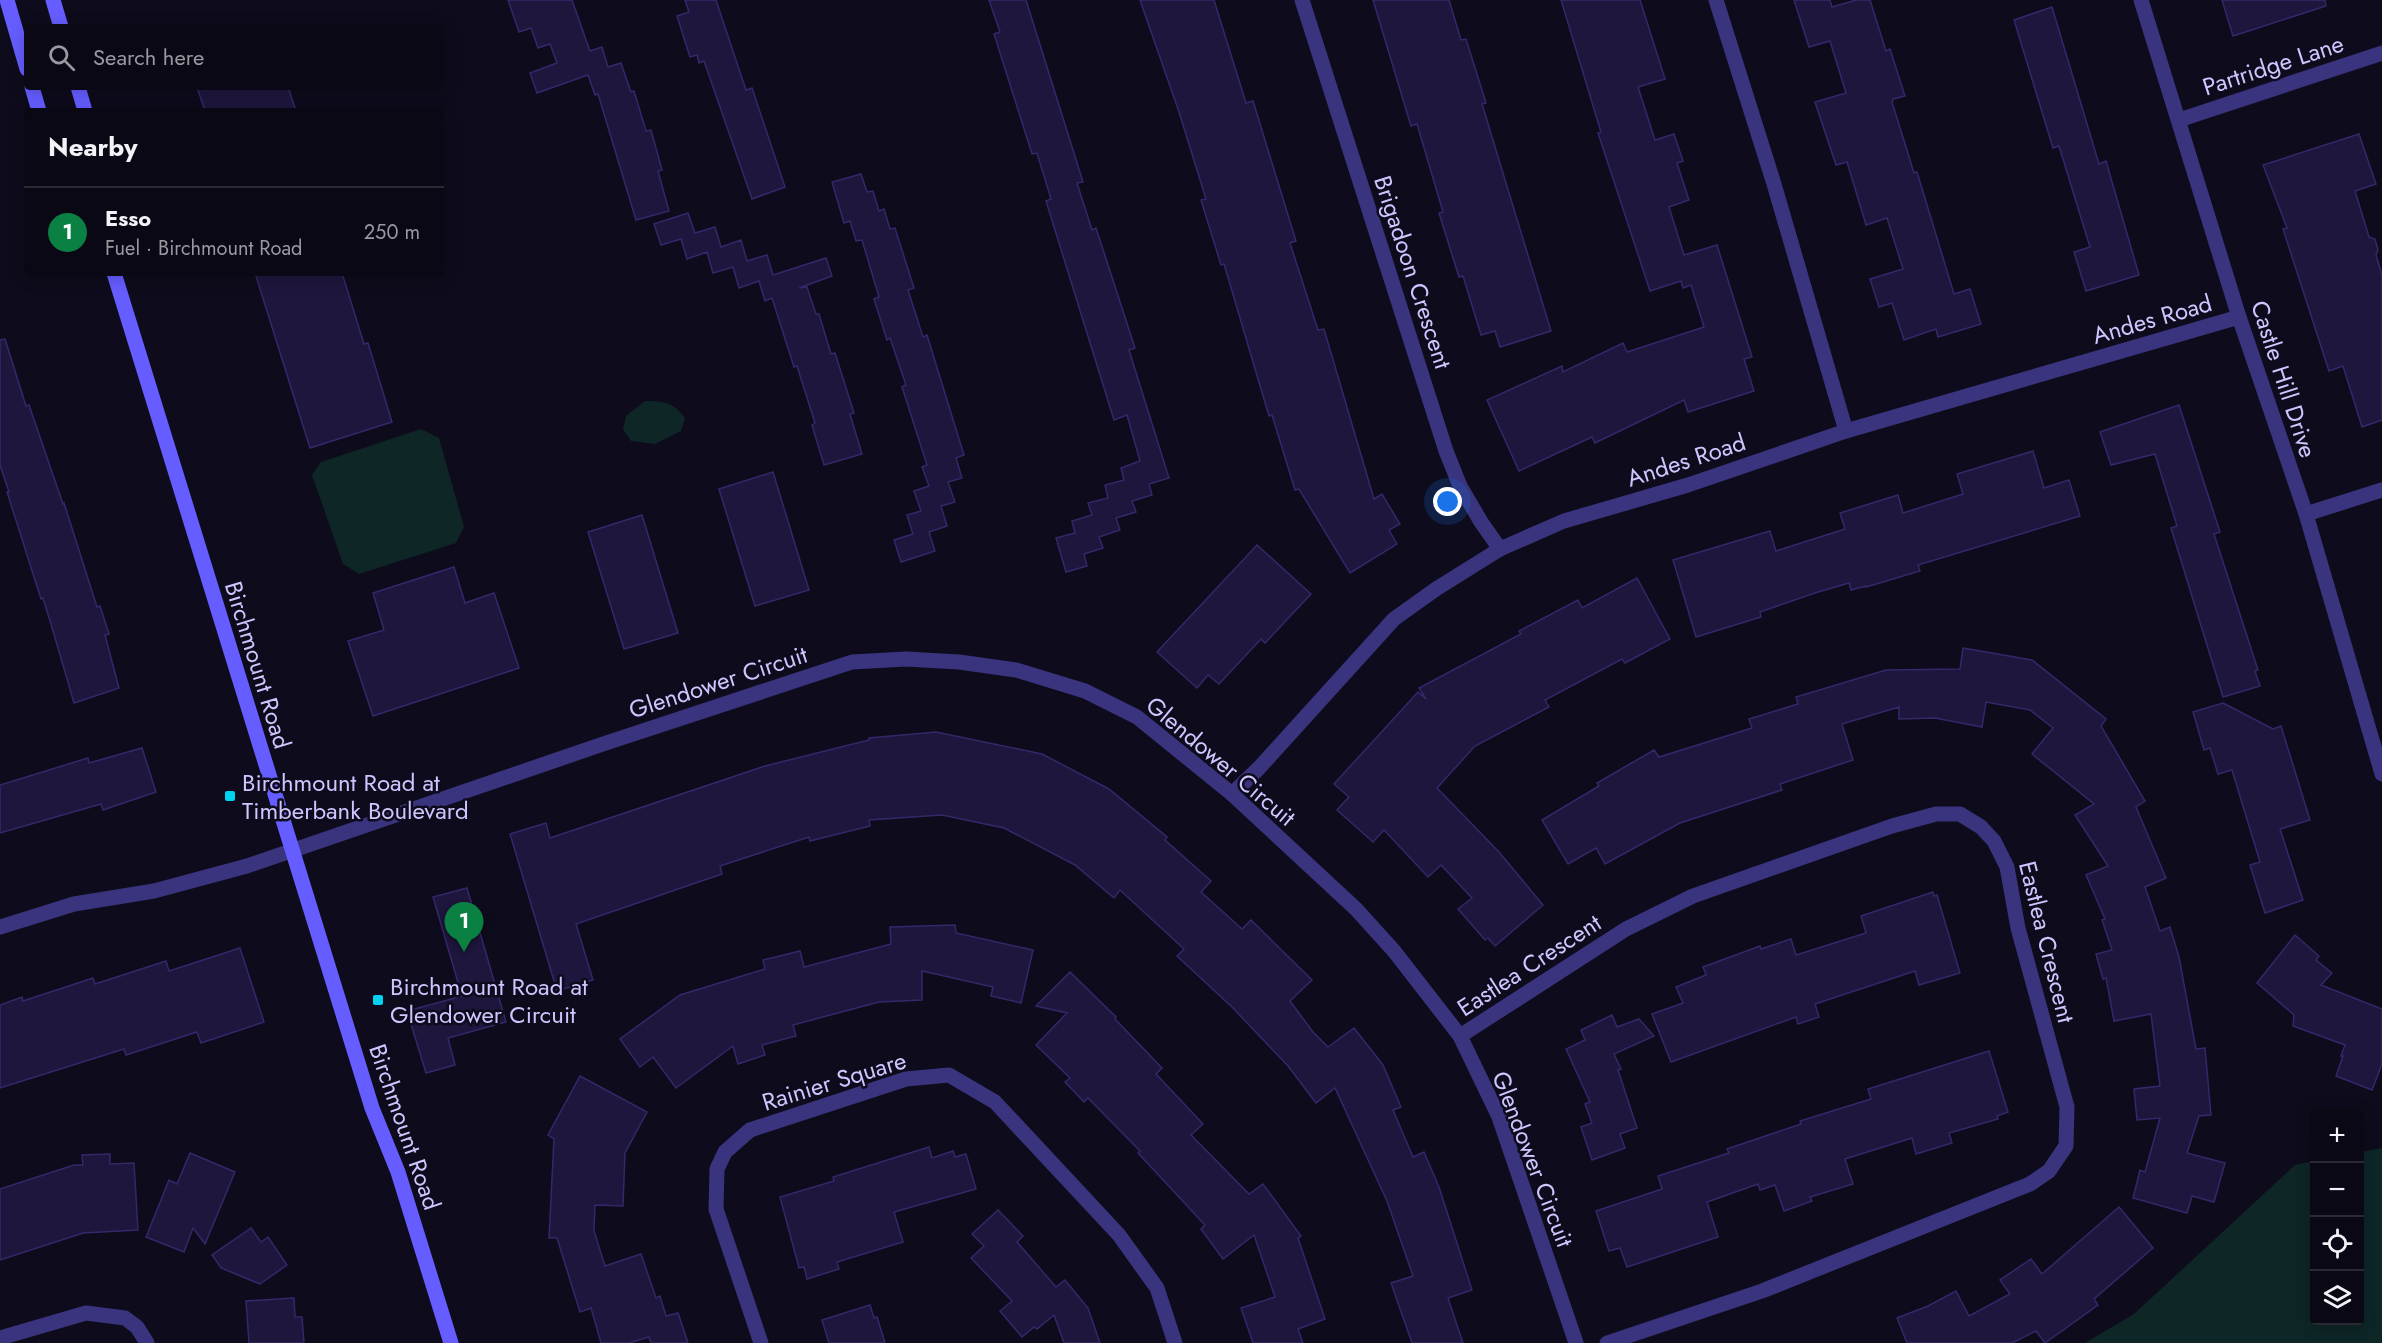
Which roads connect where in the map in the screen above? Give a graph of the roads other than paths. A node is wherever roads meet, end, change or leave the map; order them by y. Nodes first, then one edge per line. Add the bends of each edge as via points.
1 (7, 0) edge
2 (53, 0) edge
3 (1302, 0) edge
4 (1716, 0) edge
5 (2141, 0) edge
6 (60, 24) edge
7 (2382, 53) edge
8 (24, 59) edge
9 (33, 90) edge
10 (79, 90) edge
11 (38, 108) edge
12 (85, 108) edge
13 (2179, 120) junction
14 (115, 276) edge
15 (2239, 317) junction
16 (1846, 431) junction
17 (2382, 489) edge
18 (2306, 514) junction
19 (1500, 549) junction
20 (2382, 774) edge
21 (1232, 794) junction
22 (292, 851) junction
23 (0, 927) edge
24 (1460, 1036) junction
25 (0, 1338) edge
26 (147, 1343) edge
27 (451, 1343) edge
28 (760, 1343) edge
29 (1175, 1343) edge
30 (1576, 1343) edge
31 (1607, 1343) edge

1 - 8 main road
2 - 6 main road
3 - 19 street, Brigadoon Crescent via 1446,451 1460,486
4 - 16 street
5 - 13 street, Castle Hill Drive
7 - 13 street, Partridge Lane
9 - 11 main road
10 - 12 main road
13 - 15 street, Castle Hill Drive
14 - 22 main road, Birchmount Road
15 - 16 street, Andes Road
15 - 18 street, Castle Hill Drive
16 - 19 street, Andes Road via 1564,521
17 - 18 street
18 - 20 street, Castle Hill Drive
19 - 21 street, Andes Road via 1394,619
21 - 22 street, Glendower Circuit via 1137,717 1085,691 1016,670 959,662 852,662
21 - 24 street, Glendower Circuit via 1356,909
22 - 23 street, Glendower Circuit via 154,891 74,904
22 - 27 main road, Birchmount Road
24 - 30 street, Glendower Circuit via 1499,1117
24 - 31 street, Eastlea Crescent via 1626,929 1693,896 1892,826 1936,814 1960,814 1994,841 2007,867 2018,928 2067,1107 2066,1146 2049,1171 2030,1184 1772,1287
25 - 26 street via 86,1313 125,1318 138,1327
28 - 29 street, Rainier Square via 716,1209 717,1169 725,1152 750,1130 906,1079 949,1075 995,1102 1119,1235 1157,1288

